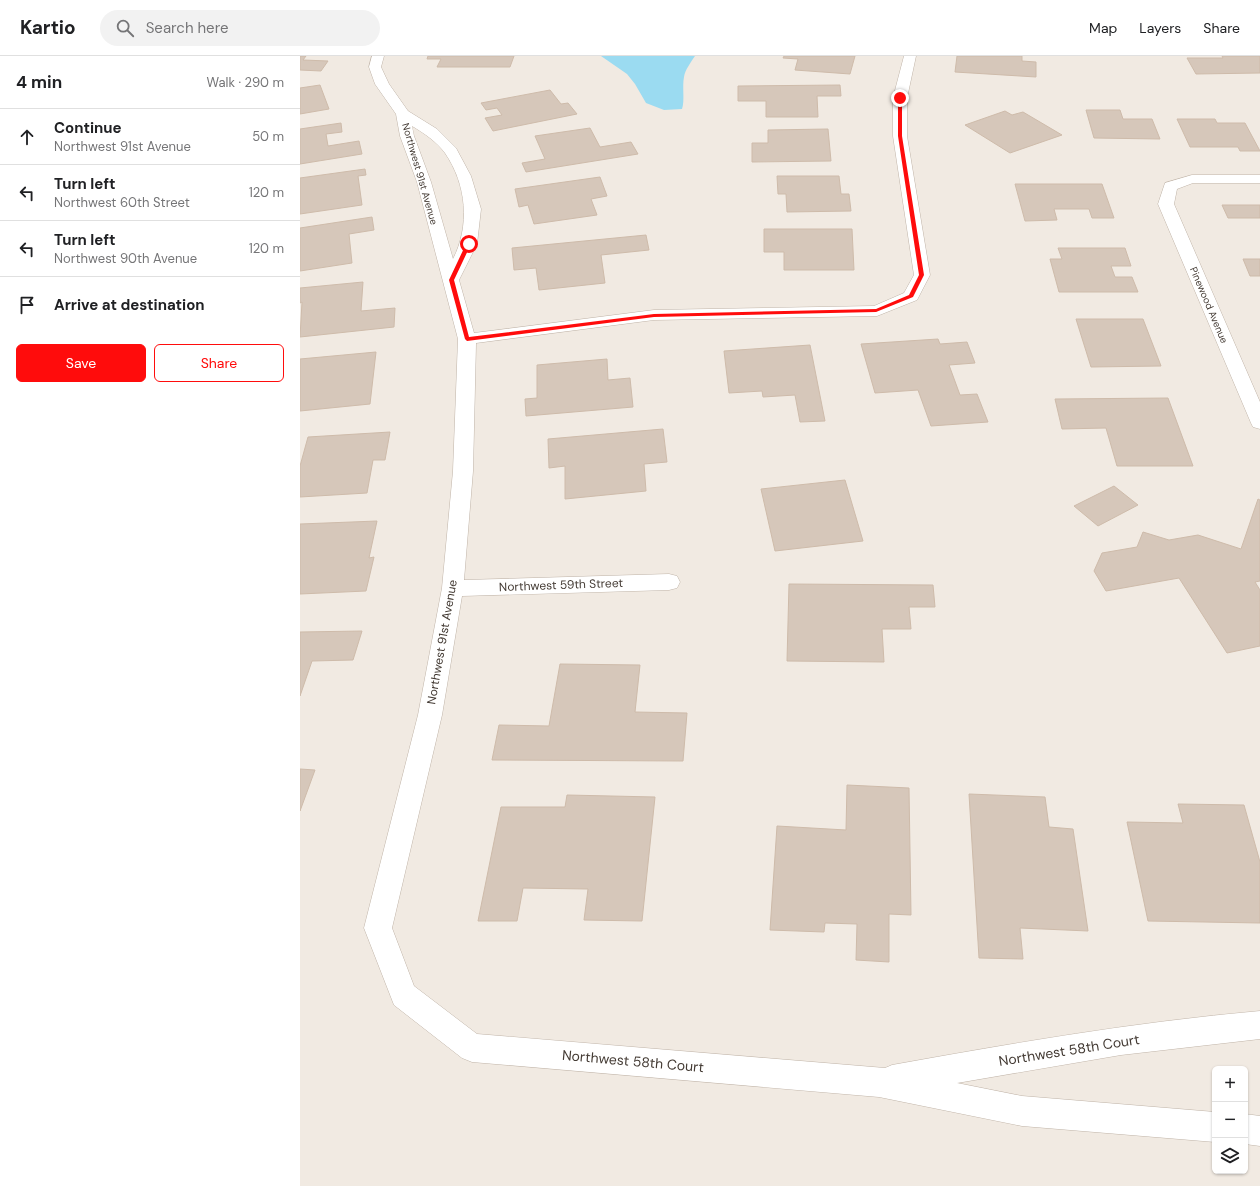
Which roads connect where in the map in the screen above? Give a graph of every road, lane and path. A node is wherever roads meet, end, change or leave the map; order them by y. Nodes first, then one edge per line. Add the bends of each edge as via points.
1 (378, 56) edge
2 (910, 56) edge
3 (403, 114) junction
4 (1260, 179) edge
5 (451, 280) junction
6 (467, 339) junction
7 (1260, 423) edge
8 (669, 582) dead end
9 (453, 588) junction
10 (404, 995) joint
11 (1260, 1025) edge
12 (879, 1082) junction
13 (1212, 1127) edge
14 (1248, 1129) edge
15 (1260, 1131) edge

1 - 3 street, Northwest 91st Avenue via 375,67 382,84
2 - 6 street via 900,98 900,136 922,275 911,296 876,311 654,315
3 - 5 street, Northwest 91st Avenue via 407,136 424,182
3 - 5 street, Northwest 91st Avenue via 432,132 451,151 464,176 473,209 469,244
4 - 7 street, Pinewood Avenue via 1192,179 1170,186 1166,204
5 - 6 street, Northwest 91st Avenue
6 - 9 street, Northwest 91st Avenue via 463,471
8 - 9 street, Northwest 59th Street
9 - 10 street, Northwest 91st Avenue via 430,715 378,928
10 - 12 street, Northwest 58th Court via 472,1048
11 - 12 street, Northwest 58th Court via 1185,1031
12 - 13 street, Northwest 58th Court via 1022,1111
14 - 15 street

